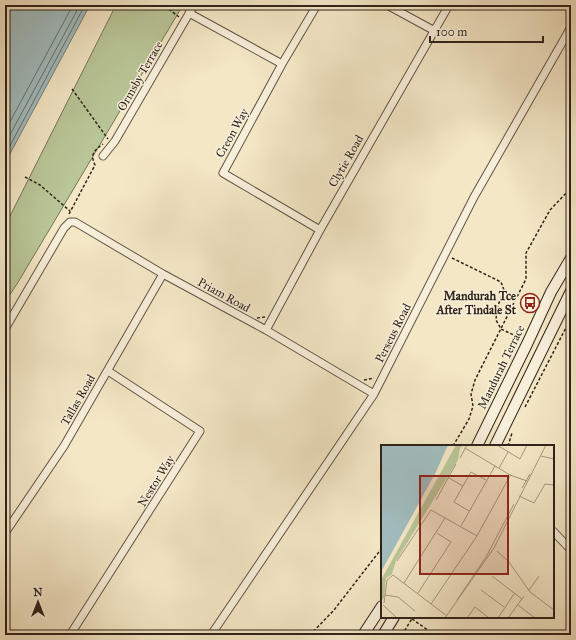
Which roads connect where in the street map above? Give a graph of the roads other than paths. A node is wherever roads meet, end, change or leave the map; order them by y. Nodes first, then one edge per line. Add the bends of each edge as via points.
1 (194, 5) edge
2 (317, 5) edge
3 (387, 5) edge
4 (449, 5) edge
5 (190, 13) junction
6 (571, 27) edge
7 (434, 30) junction
8 (282, 64) junction
9 (103, 156) dead end
10 (320, 230) junction
11 (571, 258) edge
12 (163, 274) junction
13 (571, 291) edge
14 (5, 329) edge
15 (266, 330) junction
16 (108, 371) junction
17 (374, 394) junction
18 (508, 430) junction
19 (477, 445) edge
20 (496, 445) edge
21 (501, 445) edge
22 (554, 532) edge
23 (5, 533) edge
24 (571, 550) edge
25 (381, 608) edge
26 (393, 618) edge
27 (70, 635) edge
28 (211, 635) edge
29 (364, 635) edge
30 (383, 635) edge

1 - 5 street, Ormsby Terrace
2 - 8 street, Creon Way
3 - 7 street
4 - 7 street, Clytie Road
5 - 8 street
5 - 9 street, Ormsby Terrace via 115,141
6 - 17 street, Perseus Road via 474,197
7 - 10 street, Clytie Road
8 - 10 street, Creon Way via 223,173
10 - 15 street, Clytie Road
11 - 19 main road, Mandurah Terrace via 551,292
12 - 14 street, Priam Road via 75,222 70,222 64,228
12 - 15 street, Priam Road
12 - 16 street, Tallas Road
13 - 18 main road via 542,349
15 - 17 street, Priam Road
16 - 23 street, Tallas Road via 64,446
16 - 27 street, Nestor Way via 200,431
17 - 28 street, Perseus Road
18 - 20 main road
18 - 21 main road
22 - 24 street
25 - 29 main road
26 - 30 main road

